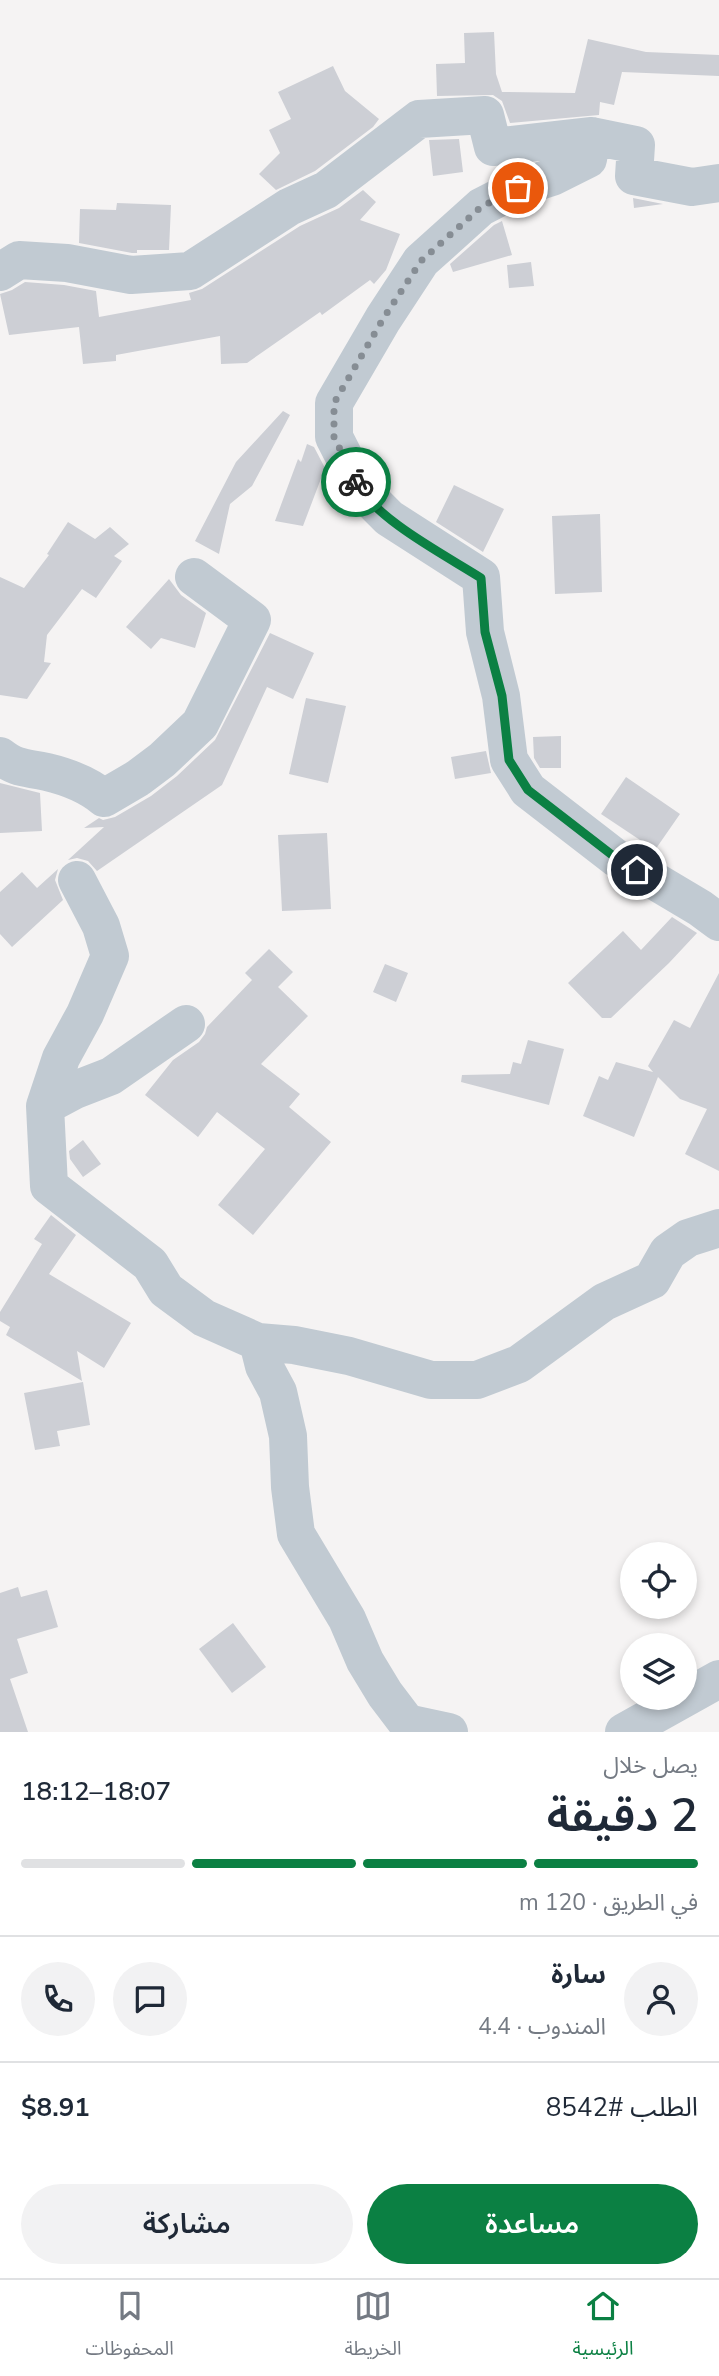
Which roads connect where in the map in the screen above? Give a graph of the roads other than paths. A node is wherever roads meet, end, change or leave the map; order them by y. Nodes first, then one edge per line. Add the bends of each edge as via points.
1 (592, 136) junction
2 (719, 183) edge
3 (0, 272) edge
4 (194, 578) dead end
5 (0, 755) edge
6 (77, 880) dead end
7 (719, 922) edge
8 (186, 1024) dead end
9 (45, 1106) junction
10 (719, 1228) edge
11 (258, 1342) junction
12 (719, 1679) edge
13 (449, 1732) edge
14 (624, 1732) edge

1 - 2 street via 636,145 634,176 692,187
1 - 3 street via 493,147 485,115 419,120 326,190 289,207 190,271 131,275 19,260
1 - 7 street via 588,159 481,207 421,261 334,403 334,437 360,490 389,518 481,578 485,632 502,696 509,760 528,790 616,858
4 - 5 street via 252,620 200,724 162,760 103,798 89,786 13,766
6 - 9 street via 101,926 110,956 61,1058
8 - 9 street via 111,1076
9 - 11 street via 49,1186 150,1264 166,1290 204,1318
10 - 11 street via 688,1238 668,1252 652,1280 604,1302 519,1364 477,1380 431,1380 349,1356
11 - 13 street via 278,1392 288,1436 296,1534 347,1619 384,1694 407,1723
12 - 14 street

